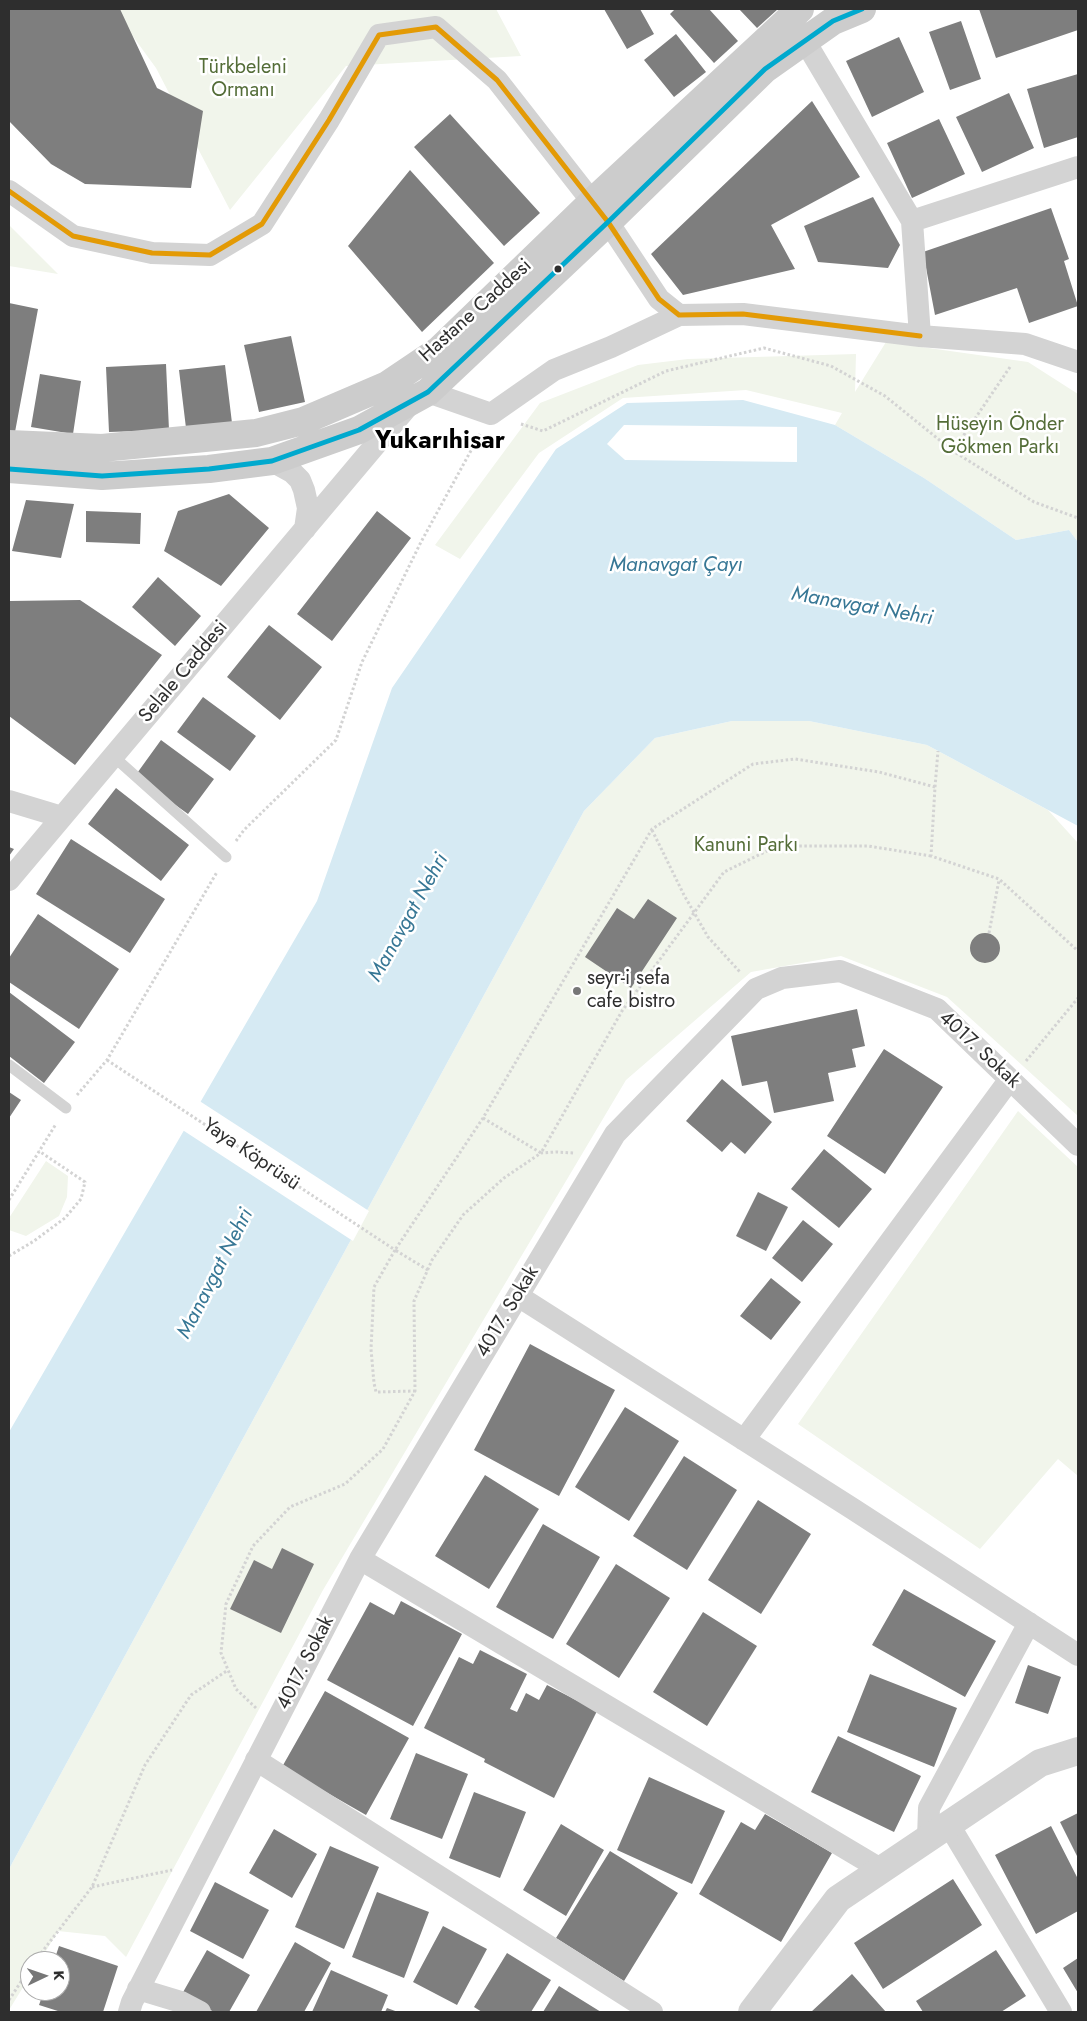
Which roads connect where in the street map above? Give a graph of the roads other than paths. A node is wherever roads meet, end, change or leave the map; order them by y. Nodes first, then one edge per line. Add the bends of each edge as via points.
1 (862, 9) edge
2 (795, 13) edge
3 (804, 40) junction
4 (1078, 167) edge
5 (9, 191) edge
6 (600, 212) junction
7 (912, 221) junction
8 (679, 315) junction
9 (920, 336) junction
10 (1078, 362) edge
11 (420, 396) junction
12 (9, 444) edge
13 (272, 461) junction
14 (9, 468) edge
15 (305, 529) junction
16 (113, 756) junction
17 (9, 801) edge
18 (62, 818) junction
19 (226, 857) road end
20 (9, 880) edge
21 (9, 1065) edge
22 (1010, 1079) junction
23 (66, 1108) road end
24 (1078, 1145) edge
25 (518, 1296) junction
26 (744, 1440) junction
27 (360, 1559) junction
28 (1029, 1624) junction
29 (1078, 1655) edge
30 (1078, 1751) edge
31 (256, 1760) junction
32 (939, 1832) junction
33 (882, 1870) junction
34 (138, 1989) junction
35 (128, 2012) edge
36 (200, 2012) edge
37 (652, 2012) edge
38 (752, 2012) edge
39 (1060, 2012) edge

1 - 3 main road, Hastane Caddesi via 833,21
2 - 3 street
2 - 6 main road, Hastane Caddesi
3 - 6 main road, Hastane Caddesi
3 - 7 street
4 - 7 street
5 - 6 street via 72,236 152,253 210,256 262,224 379,35 436,27 497,80
6 - 8 street via 659,299
6 - 11 main road, Hastane Caddesi
6 - 12 main road, Hastane Caddesi via 439,350 386,385 302,421 256,433 102,448
7 - 9 street
8 - 9 street via 743,314
8 - 11 street via 554,370 491,414
9 - 10 street via 1025,344
11 - 13 main road, Hastane Caddesi via 359,430
11 - 15 street, Selale Caddesi
13 - 14 main road, Hastane Caddesi via 102,476
13 - 15 street via 292,472 302,485 308,508
15 - 16 street, Selale Caddesi
16 - 18 street, Selale Caddesi
16 - 19 lane
17 - 18 street
18 - 20 street, Selale Caddesi
21 - 23 lane
22 - 24 street, 4017. Sokak
22 - 25 street, 4017. Sokak via 937,1009 840,971 782,978 756,989 615,1134
22 - 26 street
25 - 26 street
25 - 27 street, 4017. Sokak
26 - 28 street
27 - 31 street, 4017. Sokak
27 - 33 street
28 - 29 street
28 - 32 street via 929,1808
30 - 32 street via 1040,1763
31 - 34 street, 4017. Sokak
31 - 37 street
32 - 33 street
32 - 39 street
33 - 38 street via 838,1899
34 - 35 street, 4017. Sokak
34 - 36 street via 181,2002

